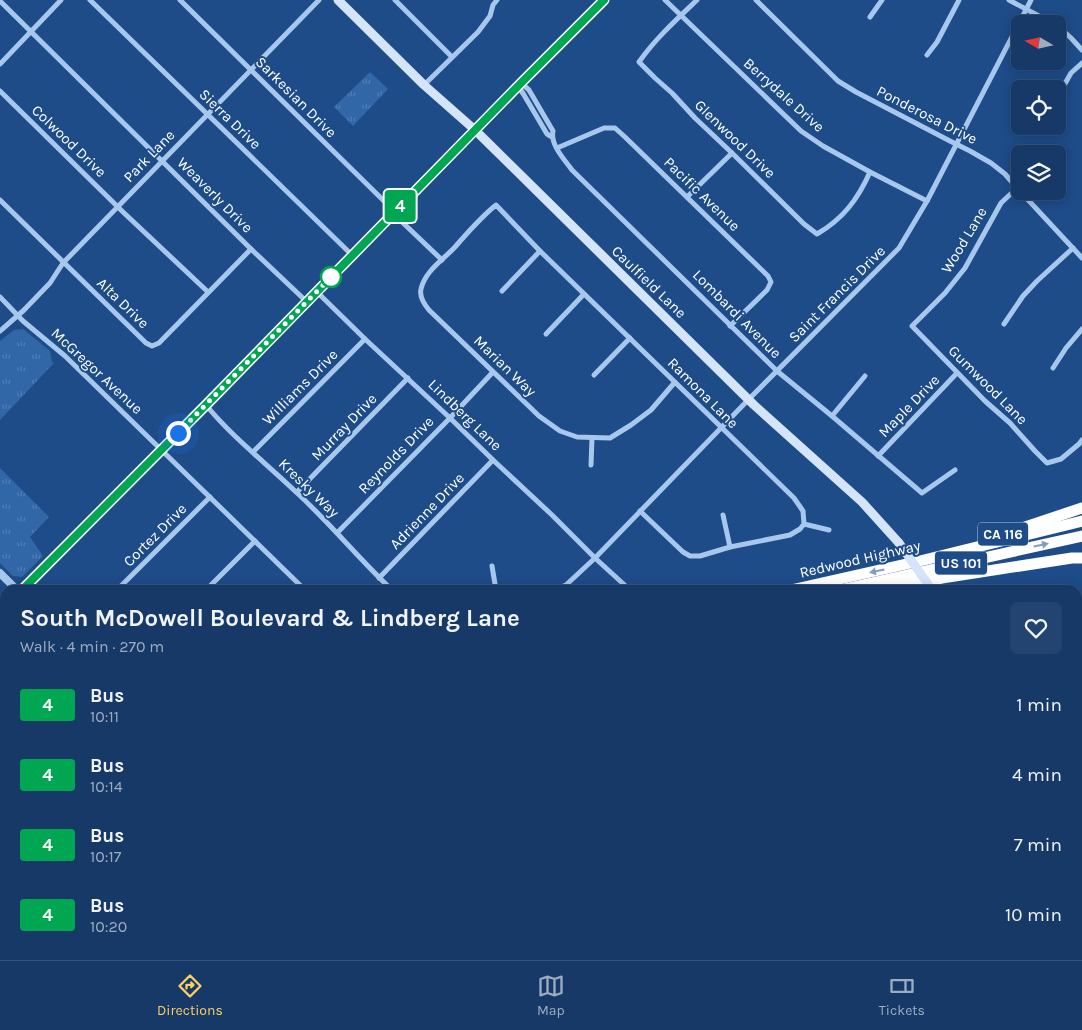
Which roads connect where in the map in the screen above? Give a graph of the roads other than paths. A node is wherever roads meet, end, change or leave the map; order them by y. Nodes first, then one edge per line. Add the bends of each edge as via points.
1 (61, 0) edge
2 (90, 0) edge
3 (180, 0) edge
4 (319, 0) edge
5 (338, 0) edge
6 (395, 0) edge
7 (497, 0) edge
8 (604, 0) edge
9 (665, 0) edge
10 (697, 0) edge
11 (756, 0) edge
12 (882, 0) edge
13 (959, 0) edge
14 (1009, 0) edge
15 (1031, 0) edge
16 (0, 1) edge
17 (1026, 9) junction
18 (1037, 15) edge
19 (681, 16) junction
20 (870, 17) dead end
21 (31, 31) junction
22 (1066, 33) edge
23 (1082, 50) edge
24 (927, 55) dead end
25 (452, 57) junction
26 (1082, 62) edge
27 (0, 64) edge
28 (251, 70) junction
29 (1066, 81) edge
30 (519, 84) junction
31 (424, 85) junction
32 (0, 91) edge
33 (207, 114) junction
34 (475, 130) junction
35 (956, 144) junction
36 (556, 148) junction
37 (732, 153) junction
38 (162, 160) junction
39 (870, 172) junction
40 (1011, 181) edge
41 (1011, 194) edge
42 (688, 197) junction
43 (0, 200) edge
44 (1028, 200) edge
45 (927, 201) junction
46 (118, 207) junction
47 (394, 213) junction
48 (1073, 248) junction
49 (251, 249) junction
50 (540, 251) junction
51 (352, 255) junction
52 (1082, 258) edge
53 (442, 260) junction
54 (64, 263) junction
55 (502, 291) dead end
56 (208, 292) junction
57 (317, 292) junction
58 (584, 294) junction
59 (0, 297) edge
60 (307, 302) junction
61 (18, 316) junction
62 (1004, 324) dead end
63 (730, 326) junction
64 (912, 326) joint
65 (1082, 329) edge
66 (0, 331) edge
67 (546, 334) dead end
68 (630, 338) junction
69 (365, 339) junction
70 (1053, 368) dead end
71 (777, 371) junction
72 (492, 372) junction
73 (957, 373) junction
74 (594, 375) dead end
75 (865, 376) dead end
76 (408, 378) junction
77 (675, 382) junction
78 (748, 399) junction
79 (206, 405) junction
80 (832, 416) junction
81 (450, 418) junction
82 (721, 428) junction
83 (592, 438) junction
84 (1082, 440) edge
85 (161, 450) junction
86 (253, 452) junction
87 (878, 456) junction
88 (493, 460) junction
89 (591, 465) dead end
90 (955, 470) dead end
91 (297, 492) junction
92 (210, 497) junction
93 (1082, 508) edge
94 (640, 511) junction
95 (723, 515) dead end
96 (1082, 521) edge
97 (804, 524) junction
98 (829, 530) dead end
99 (337, 533) junction
100 (1082, 536) edge
101 (255, 541) junction
102 (730, 547) junction
103 (595, 558) junction
104 (1082, 558) edge
105 (924, 560) junction
106 (492, 566) dead end
107 (0, 573) edge
108 (379, 578) junction
109 (12, 585) edge
110 (27, 585) edge
111 (122, 585) edge
112 (211, 585) edge
113 (300, 585) edge
114 (387, 585) edge
115 (495, 585) edge
116 (566, 585) edge
117 (625, 585) edge
118 (813, 585) edge
119 (862, 585) edge
120 (909, 585) edge
121 (929, 585) edge

1 - 21 street
2 - 33 street, Sierra Drive
3 - 28 street, Sarkesian Drive
4 - 28 street, Park Lane
5 - 31 main road, Caulfield Lane
6 - 25 street
7 - 25 street via 491,3 490,16 478,32
8 - 30 main road
9 - 19 street, Berrydale Drive
10 - 19 street, Glenwood Drive
11 - 35 street, Ponderosa Drive via 838,81
12 - 20 street
13 - 24 street
14 - 17 street
15 - 17 street, Saint Francis Drive
16 - 21 street, Weaverly Drive
17 - 18 street
17 - 35 street, Saint Francis Drive
19 - 37 street, Glenwood Drive via 639,62
19 - 39 street, Berrydale Drive via 801,131
21 - 27 street
21 - 38 street, Weaverly Drive
22 - 23 street
25 - 31 street
26 - 29 street
28 - 33 street, Park Lane
28 - 47 street, Sarkesian Drive
30 - 34 main road
30 - 36 street, Lombardi Avenue via 529,90 553,131
31 - 34 main road, Caulfield Lane
32 - 46 street, Colwood Drive
33 - 38 street, Park Lane
33 - 51 street, Sierra Drive
34 - 47 main road
34 - 78 main road, Caulfield Lane
35 - 40 street, Ponderosa Drive via 991,163
35 - 45 street, Saint Francis Drive
36 - 42 street, Pacific Avenue via 604,128 615,128
36 - 63 street, Lombardi Avenue via 572,170
37 - 39 street, Glenwood Drive via 817,234 846,212 861,192
37 - 42 street
38 - 46 street, Park Lane
38 - 49 street, Weaverly Drive
39 - 45 street, Berrydale Drive
41 - 64 street, Wood Lane via 1001,203 965,268
42 - 63 street, Pacific Avenue via 771,282 767,290
43 - 54 street, Alta Drive
44 - 48 street, Ponderosa Drive
45 - 71 street, Saint Francis Drive via 899,248
46 - 54 street, Park Lane
46 - 56 street, Colwood Drive
47 - 51 main road
47 - 53 street
48 - 52 street, Ponderosa Drive
48 - 62 street via 1023,296
49 - 56 street, Alta Drive
49 - 60 street, Weaverly Drive
50 - 53 street, Ramona Lane via 496,205
50 - 55 street
50 - 58 street, Ramona Lane
51 - 57 main road
53 - 72 street, Marian Way via 423,282 420,291 422,302
54 - 56 street, Alta Drive via 152,346
54 - 61 street, Park Lane via 50,283
57 - 60 main road
57 - 69 street, Lindberg Lane
58 - 67 street
58 - 68 street, Ramona Lane
59 - 61 street, McGregor Avenue
60 - 79 main road
61 - 66 street, Park Lane
61 - 85 street, McGregor Avenue
63 - 71 street, Lombardi Avenue
64 - 73 street, Gumwood Lane
65 - 70 street
68 - 74 street
68 - 77 street, Ramona Lane
69 - 76 street, Lindberg Lane
69 - 86 street, Williams Drive
71 - 78 street, Saint Francis Drive
71 - 80 street, Lombardi Avenue
72 - 81 street, Reynolds Drive
72 - 83 street, Marian Way via 560,431
73 - 84 street, Gumwood Lane via 1047,463 1061,459
73 - 87 street, Maple Drive
75 - 80 street
76 - 81 street, Lindberg Lane
76 - 91 street, Murray Drive
77 - 82 street, Ramona Lane
77 - 83 street, Marian Way via 651,410 631,425 610,438
78 - 82 street, Saint Francis Drive
78 - 121 main road, Caulfield Lane, bridge via 862,502 899,542
79 - 85 main road
79 - 86 street, Kresky Way
80 - 87 street, Lombardi Avenue
81 - 88 street, Lindberg Lane
81 - 99 street, Reynolds Drive
82 - 94 street, Saint Francis Drive
82 - 97 street, Ramona Lane via 794,498 803,511
83 - 89 street
85 - 92 street, McGregor Avenue
85 - 110 main road
86 - 91 street, Kresky Way
87 - 90 street, Lombardi Avenue via 922,493
88 - 103 street, Lindberg Lane
88 - 108 street, Adrienne Drive
91 - 99 street, Kresky Way
92 - 101 street, McGregor Avenue
92 - 111 street, Cortez Drive
93 - 105 highway, CA 116
94 - 102 street via 690,556
94 - 103 street, Saint Francis Drive
95 - 102 street
96 - 105 highway, Redwood Highway / US 101
97 - 98 street
97 - 102 street via 790,535
99 - 108 street, Kresky Way
119 -> 100 highway, Redwood Highway / US 101
101 - 112 street
101 - 113 street, McGregor Avenue
103 - 116 street
103 - 117 street, Lindberg Lane
104 - 120 highway, CA 116
105 -> 118 highway, Redwood Highway / US 101
106 - 115 street
107 - 109 street
108 - 114 street, Kresky Way

